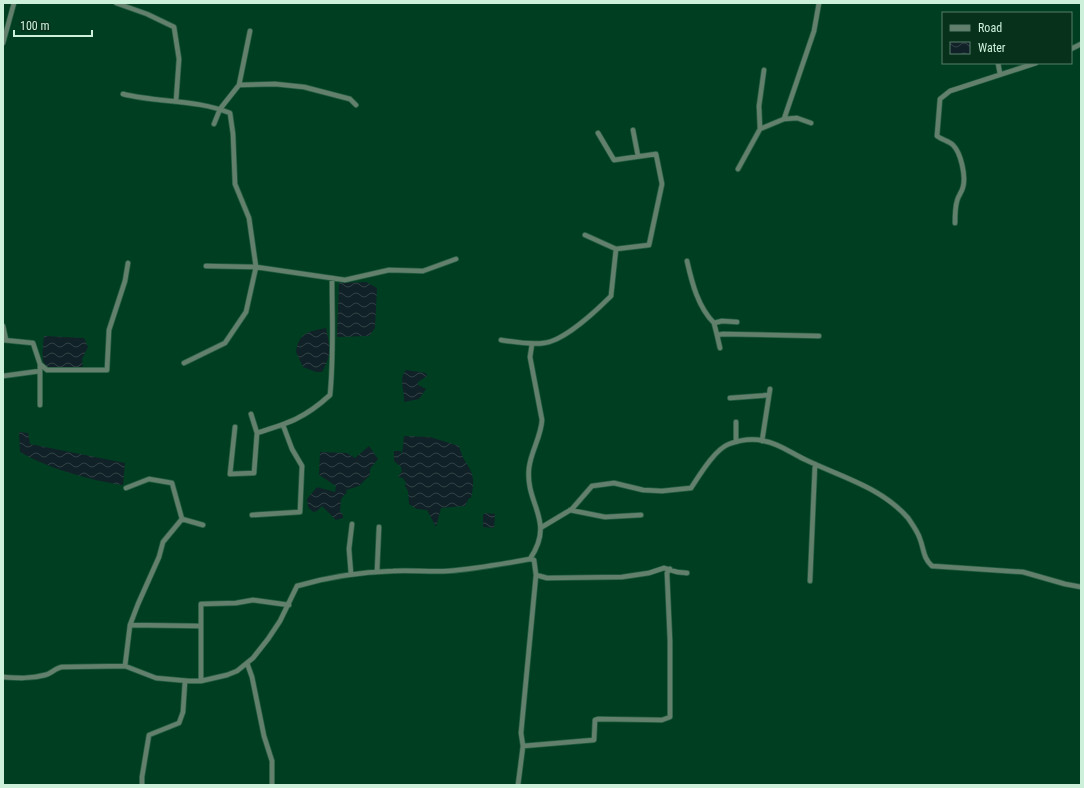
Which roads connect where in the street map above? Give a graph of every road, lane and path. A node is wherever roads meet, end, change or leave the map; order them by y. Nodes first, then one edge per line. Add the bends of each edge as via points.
1 (14, 3) edge
2 (116, 3) edge
3 (819, 3) edge
4 (250, 31) dead end
5 (3, 43) edge
6 (1081, 44) edge
7 (1072, 48) edge
8 (998, 64) edge
9 (1033, 64) edge
10 (764, 70) dead end
11 (1000, 74) junction
12 (239, 85) junction
13 (123, 94) dead end
14 (176, 101) junction
15 (356, 105) dead end
16 (220, 109) junction
17 (784, 119) junction
18 (811, 123) dead end
19 (214, 124) dead end
20 (760, 129) junction
21 (633, 130) dead end
22 (598, 133) dead end
23 (638, 156) junction
24 (738, 169) dead end
25 (955, 223) dead end
26 (585, 235) dead end
27 (616, 249) junction
28 (456, 259) dead end
29 (687, 261) dead end
30 (128, 263) dead end
31 (206, 266) dead end
32 (256, 267) junction
33 (332, 278) junction
34 (738, 322) dead end
35 (714, 323) junction
36 (3, 326) edge
37 (716, 335) junction
38 (819, 336) dead end
39 (5, 340) edge
40 (501, 340) dead end
41 (532, 344) junction
42 (720, 348) dead end
43 (184, 363) dead end
44 (40, 364) junction
45 (40, 371) junction
46 (3, 376) edge
47 (770, 389) dead end
48 (769, 395) junction
49 (730, 398) dead end
50 (40, 405) dead end
51 (251, 414) dead end
52 (736, 422) dead end
53 (283, 425) junction
54 (234, 427) dead end
55 (257, 434) junction
56 (762, 441) junction
57 (736, 442) junction
58 (815, 464) junction
59 (126, 488) dead end
60 (570, 510) junction
61 (252, 514) dead end
62 (640, 515) dead end
63 (182, 519) junction
64 (352, 524) dead end
65 (203, 525) dead end
66 (379, 527) dead end
67 (542, 527) junction
68 (530, 559) junction
69 (670, 569) junction
70 (377, 572) junction
71 (687, 573) dead end
72 (351, 574) junction
73 (536, 575) junction
74 (810, 581) dead end
75 (1081, 587) edge
76 (289, 604) junction
77 (130, 625) junction
78 (200, 626) junction
79 (247, 663) junction
80 (125, 666) junction
81 (3, 677) edge
82 (185, 681) junction
83 (201, 681) junction
84 (523, 746) junction
85 (142, 785) edge
86 (272, 785) edge
87 (518, 785) edge

1 - 5 street
2 - 14 street via 148,14 174,27 179,59
3 - 17 street via 814,31
4 - 12 street
6 - 7 street
8 - 11 street
9 - 11 street
10 - 20 street via 759,106
11 - 25 street via 950,91 940,100 937,136 955,148 960,156 962,171 963,187 956,202
12 - 15 street via 275,84 304,87 350,99
12 - 16 street
13 - 14 street via 144,99
14 - 16 street
16 - 19 street
16 - 32 street via 230,113 235,184 249,218
17 - 18 street via 797,118
17 - 20 street
20 - 24 street
21 - 23 street
22 - 23 street via 614,160
23 - 27 street via 656,154 662,184 649,245
26 - 27 street
27 - 41 street via 611,296 594,312 554,341
28 - 33 street via 423,271 389,270 345,280
29 - 35 street via 705,314
30 - 44 street via 109,330 107,370 47,370
31 - 32 street
32 - 33 street
32 - 43 street via 246,312 225,343
33 - 53 street via 333,369 330,395 313,411
34 - 35 street
35 - 37 street
36 - 39 street
37 - 38 street
37 - 42 street
39 - 44 street via 33,344
40 - 41 street
41 - 67 street via 530,357 542,420 529,467
44 - 45 street
45 - 46 street
45 - 50 street
47 - 48 street
48 - 49 street
48 - 56 street
51 - 55 street
52 - 57 street
53 - 55 street
53 - 61 street via 302,466 300,512
54 - 55 street via 230,474 254,473
56 - 57 street
56 - 58 street
57 - 60 street via 727,445 709,462 691,488 662,491 643,490 614,483 592,486
58 - 74 street
58 - 75 street via 864,485 897,508 913,526 920,538 926,560 932,566 1023,572
59 - 63 street via 149,479 172,483
60 - 62 street via 605,517
60 - 67 street
63 - 65 street
63 - 77 street via 163,542
64 - 72 street via 349,549
66 - 70 street
67 - 68 street via 539,543
68 - 70 street via 504,565 448,571
68 - 73 street via 534,560
69 - 71 street
69 - 73 street via 622,577 547,578
69 - 84 street via 667,573 670,717 662,720 598,719 594,723 594,740
70 - 72 street
72 - 76 street via 297,586
73 - 84 street via 521,733
76 - 78 street via 253,600 201,604
76 - 79 street via 268,639
77 - 78 street
77 - 80 street
78 - 83 street
79 - 83 street via 227,675
79 - 86 street via 272,761
80 - 81 street via 62,667 47,675 29,679
80 - 82 street via 156,678
82 - 83 street
82 - 85 street via 179,723 149,735
84 - 87 street

